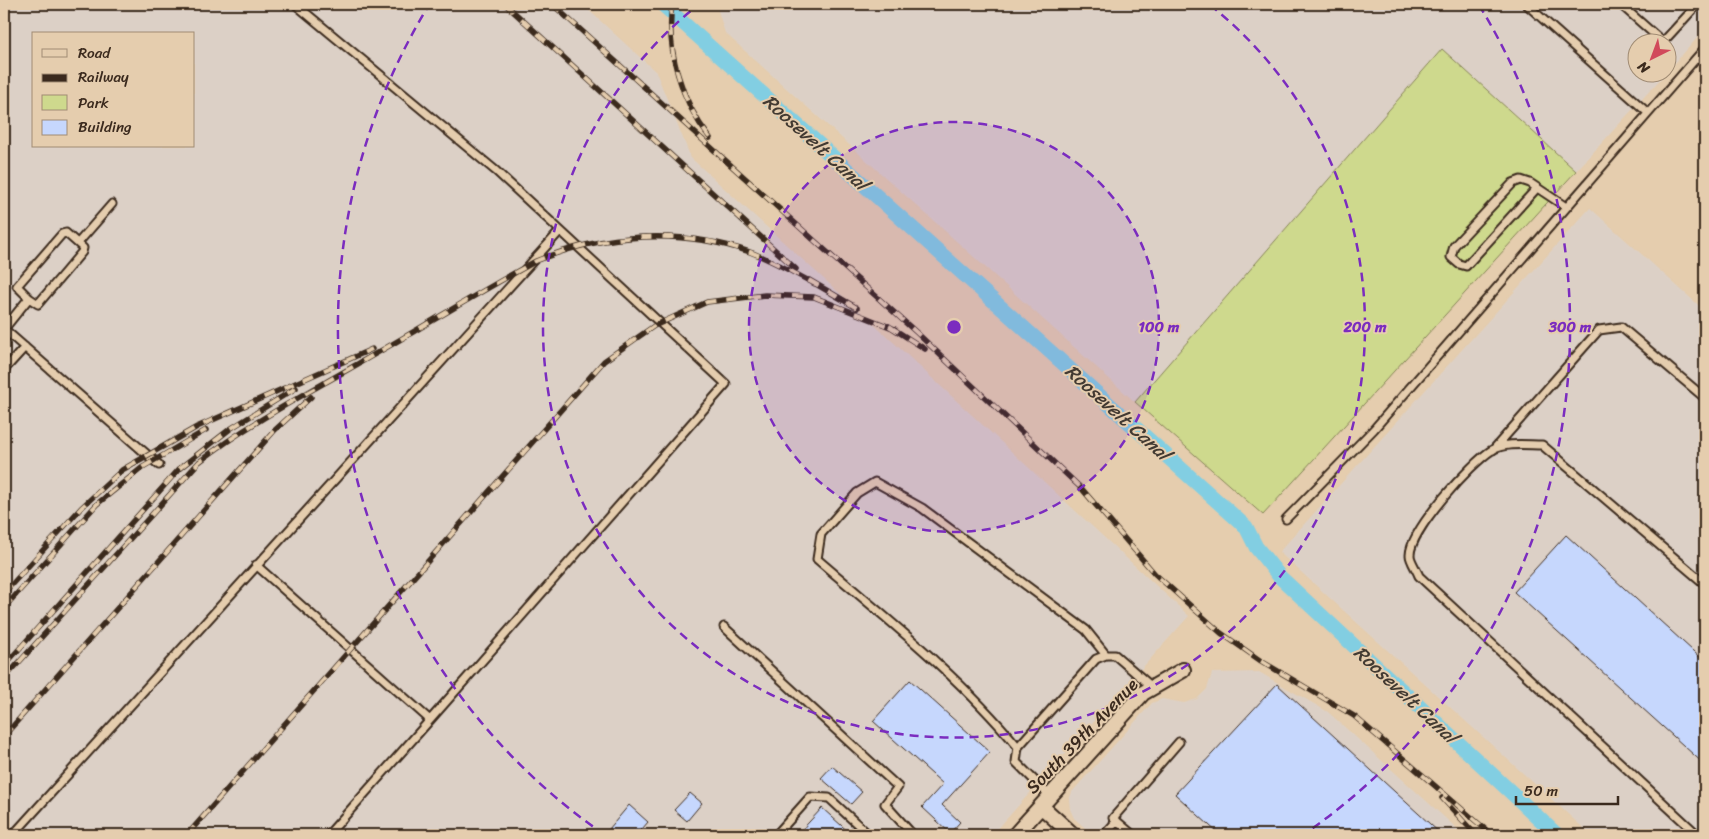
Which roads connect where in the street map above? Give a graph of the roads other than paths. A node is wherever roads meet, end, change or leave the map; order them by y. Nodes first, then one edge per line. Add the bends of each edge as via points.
1 (295, 4) edge
2 (1526, 4) edge
3 (1620, 4) edge
4 (1698, 4) edge
5 (305, 7) edge
6 (1705, 48) edge
7 (1648, 113) junction
8 (1537, 188) junction
9 (112, 204) dead end
10 (1566, 207) junction
11 (560, 231) junction
12 (78, 243) junction
13 (30, 298) junction
14 (4, 329) edge
15 (25, 348) junction
16 (4, 370) edge
17 (1705, 398) edge
18 (1494, 450) junction
19 (159, 465) dead end
20 (1286, 519) dead end
21 (256, 565) junction
22 (1705, 584) edge
23 (724, 628) dead end
24 (1106, 655) junction
25 (1183, 670) dead end
26 (1153, 688) junction
27 (430, 720) junction
28 (1179, 742) dead end
29 (1018, 747) junction
30 (1045, 801) junction
31 (1116, 821) junction
32 (13, 835) edge
33 (328, 835) edge
34 (776, 835) edge
35 (869, 835) edge
36 (912, 835) edge
37 (1014, 835) edge
38 (1073, 835) edge
39 (1104, 835) edge
40 (1133, 835) edge
41 (1698, 835) edge

1 - 5 lane
2 - 7 lane
3 - 4 lane via 1663,42
5 - 11 lane via 496,171
6 - 7 lane
7 - 10 lane
8 - 8 lane via 1522,180 1513,183 1454,246 1451,256 1466,266
8 - 10 lane
9 - 12 lane
10 - 20 lane via 1374,430
11 - 21 lane
11 - 27 lane via 726,384
12 - 13 lane via 83,248 82,252 38,304
12 - 13 lane via 66,233 62,234 17,286
13 - 14 lane
14 - 15 lane
15 - 16 lane
15 - 19 lane
17 - 18 lane via 1621,327 1599,330
18 - 22 lane via 1515,444 1542,445
18 - 41 lane via 1474,465 1415,535 1410,556 1420,576
21 - 27 lane
21 - 32 lane
23 - 36 lane via 898,787 885,804
24 - 26 lane via 1115,655
24 - 29 lane via 1096,660
24 - 29 lane via 1086,630 922,508 875,482 858,493 822,534 818,559 951,674
25 - 26 street, South 39th Avenue
26 - 30 street, South 39th Avenue via 1144,693
27 - 33 lane
28 - 31 lane via 1113,818
29 - 30 lane via 1016,762
30 - 37 street, South 39th Avenue
30 - 38 street
31 - 39 lane
31 - 40 lane
34 - 35 lane via 810,797 829,798

